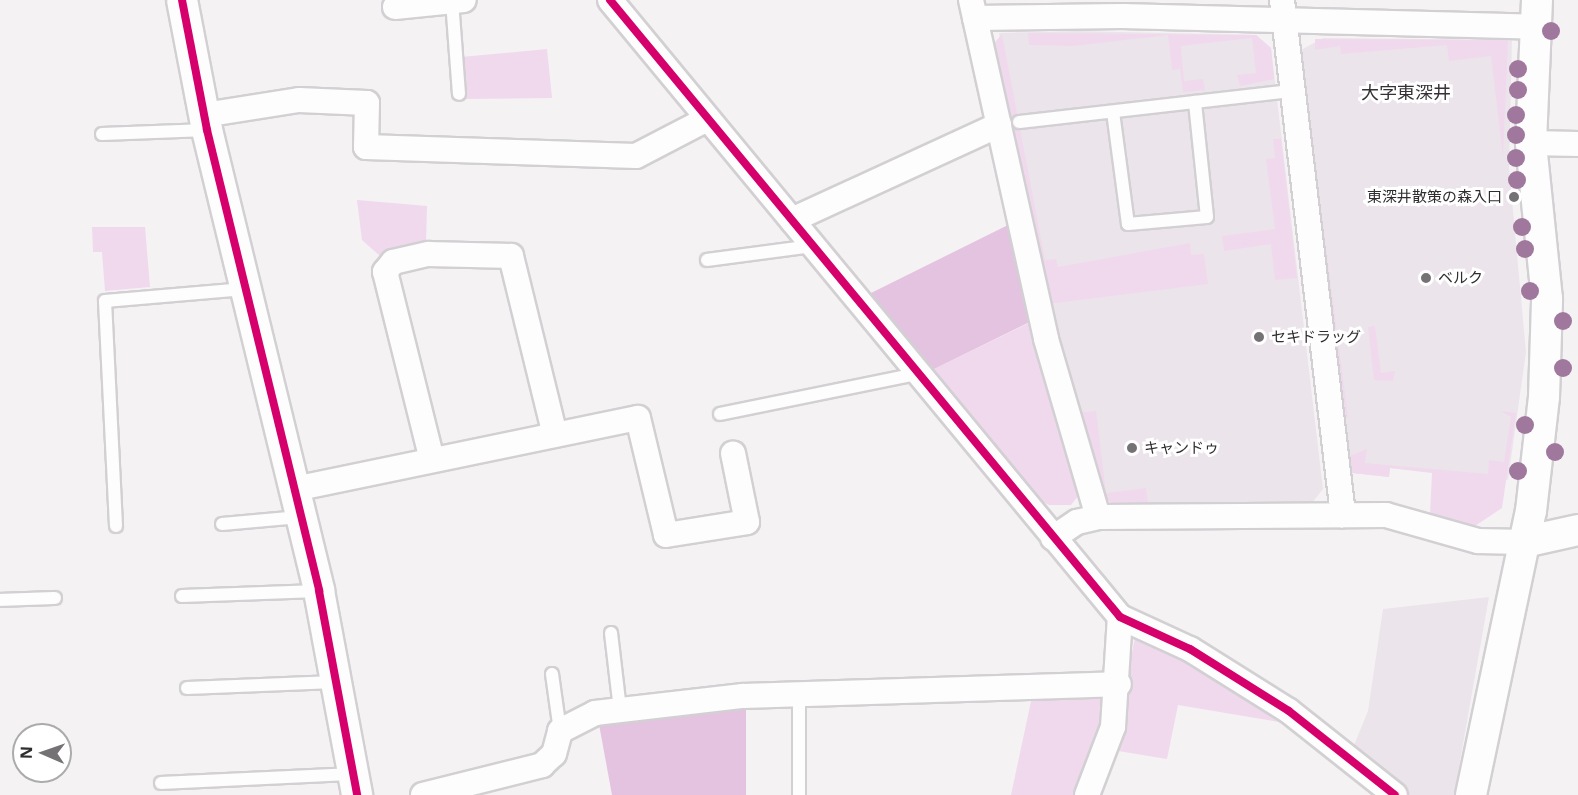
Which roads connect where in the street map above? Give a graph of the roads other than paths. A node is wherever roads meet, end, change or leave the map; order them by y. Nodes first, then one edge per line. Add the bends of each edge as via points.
1 (182, 0) edge
2 (610, 0) edge
3 (458, 1) edge
4 (395, 7) dead end
5 (973, 9) edge
6 (1283, 11) edge
7 (1536, 13) edge
8 (1291, 91) junction
9 (459, 94) dead end
10 (1196, 102) junction
11 (1113, 112) junction
12 (708, 119) junction
13 (205, 122) junction
14 (1009, 123) junction
15 (102, 134) dead end
16 (1532, 143) junction
17 (1578, 144) edge
18 (792, 220) junction
19 (812, 246) junction
20 (707, 260) dead end
21 (244, 289) junction
22 (916, 374) junction
23 (720, 414) dead end
24 (555, 435) junction
25 (733, 453) dead end
26 (432, 460) junction
27 (297, 503) junction
28 (1343, 515) junction
29 (1098, 517) junction
30 (222, 524) dead end
31 (116, 526) dead end
32 (1578, 530) edge
33 (1053, 538) junction
34 (1524, 542) junction
35 (319, 591) junction
36 (182, 596) dead end
37 (55, 598) dead end
38 (0, 600) edge
39 (1120, 617) junction
40 (611, 633) dead end
41 (552, 674) dead end
42 (336, 682) junction
43 (1119, 684) junction
44 (187, 688) dead end
45 (799, 698) junction
46 (620, 710) junction
47 (560, 732) junction
48 (161, 783) dead end
49 (355, 784) edge
50 (423, 795) edge
51 (799, 795) edge
52 (1087, 795) edge
53 (1395, 795) edge
54 (1471, 795) edge

1 - 13 street
2 - 12 street
3 - 4 street
3 - 9 lane
5 - 6 street via 1124,16
5 - 14 street
6 - 7 street
6 - 8 street
7 - 16 street
8 - 10 lane
8 - 28 street
10 - 11 lane
10 - 11 lane via 1208,217 1128,224
11 - 14 lane
12 - 13 street via 636,156 366,147 367,103 299,100
12 - 18 street
13 - 15 lane
13 - 21 street
14 - 18 street
14 - 29 street via 1046,339
16 - 17 street
16 - 34 street via 1548,334
18 - 19 street
19 - 20 lane
19 - 22 street
21 - 27 street
21 - 31 lane via 105,301
22 - 23 lane
22 - 33 street
24 - 25 street via 638,418 666,535 747,522
24 - 26 street
24 - 26 street via 511,256 429,254 393,262 385,273
26 - 27 street
27 - 30 lane
27 - 35 street
28 - 29 street
28 - 34 street via 1386,514 1478,541
29 - 33 street
32 - 34 street
33 - 39 street
34 - 54 street
35 - 36 lane
35 - 42 street
37 - 38 lane
39 - 43 street
39 - 53 street via 1190,649 1289,711
40 - 46 lane
41 - 47 lane
42 - 44 lane
42 - 49 street
43 - 45 street
43 - 52 street via 1113,727
45 - 46 street via 743,696
45 - 51 lane
46 - 47 street via 595,713
47 - 50 street via 554,754 542,765
48 - 49 lane

